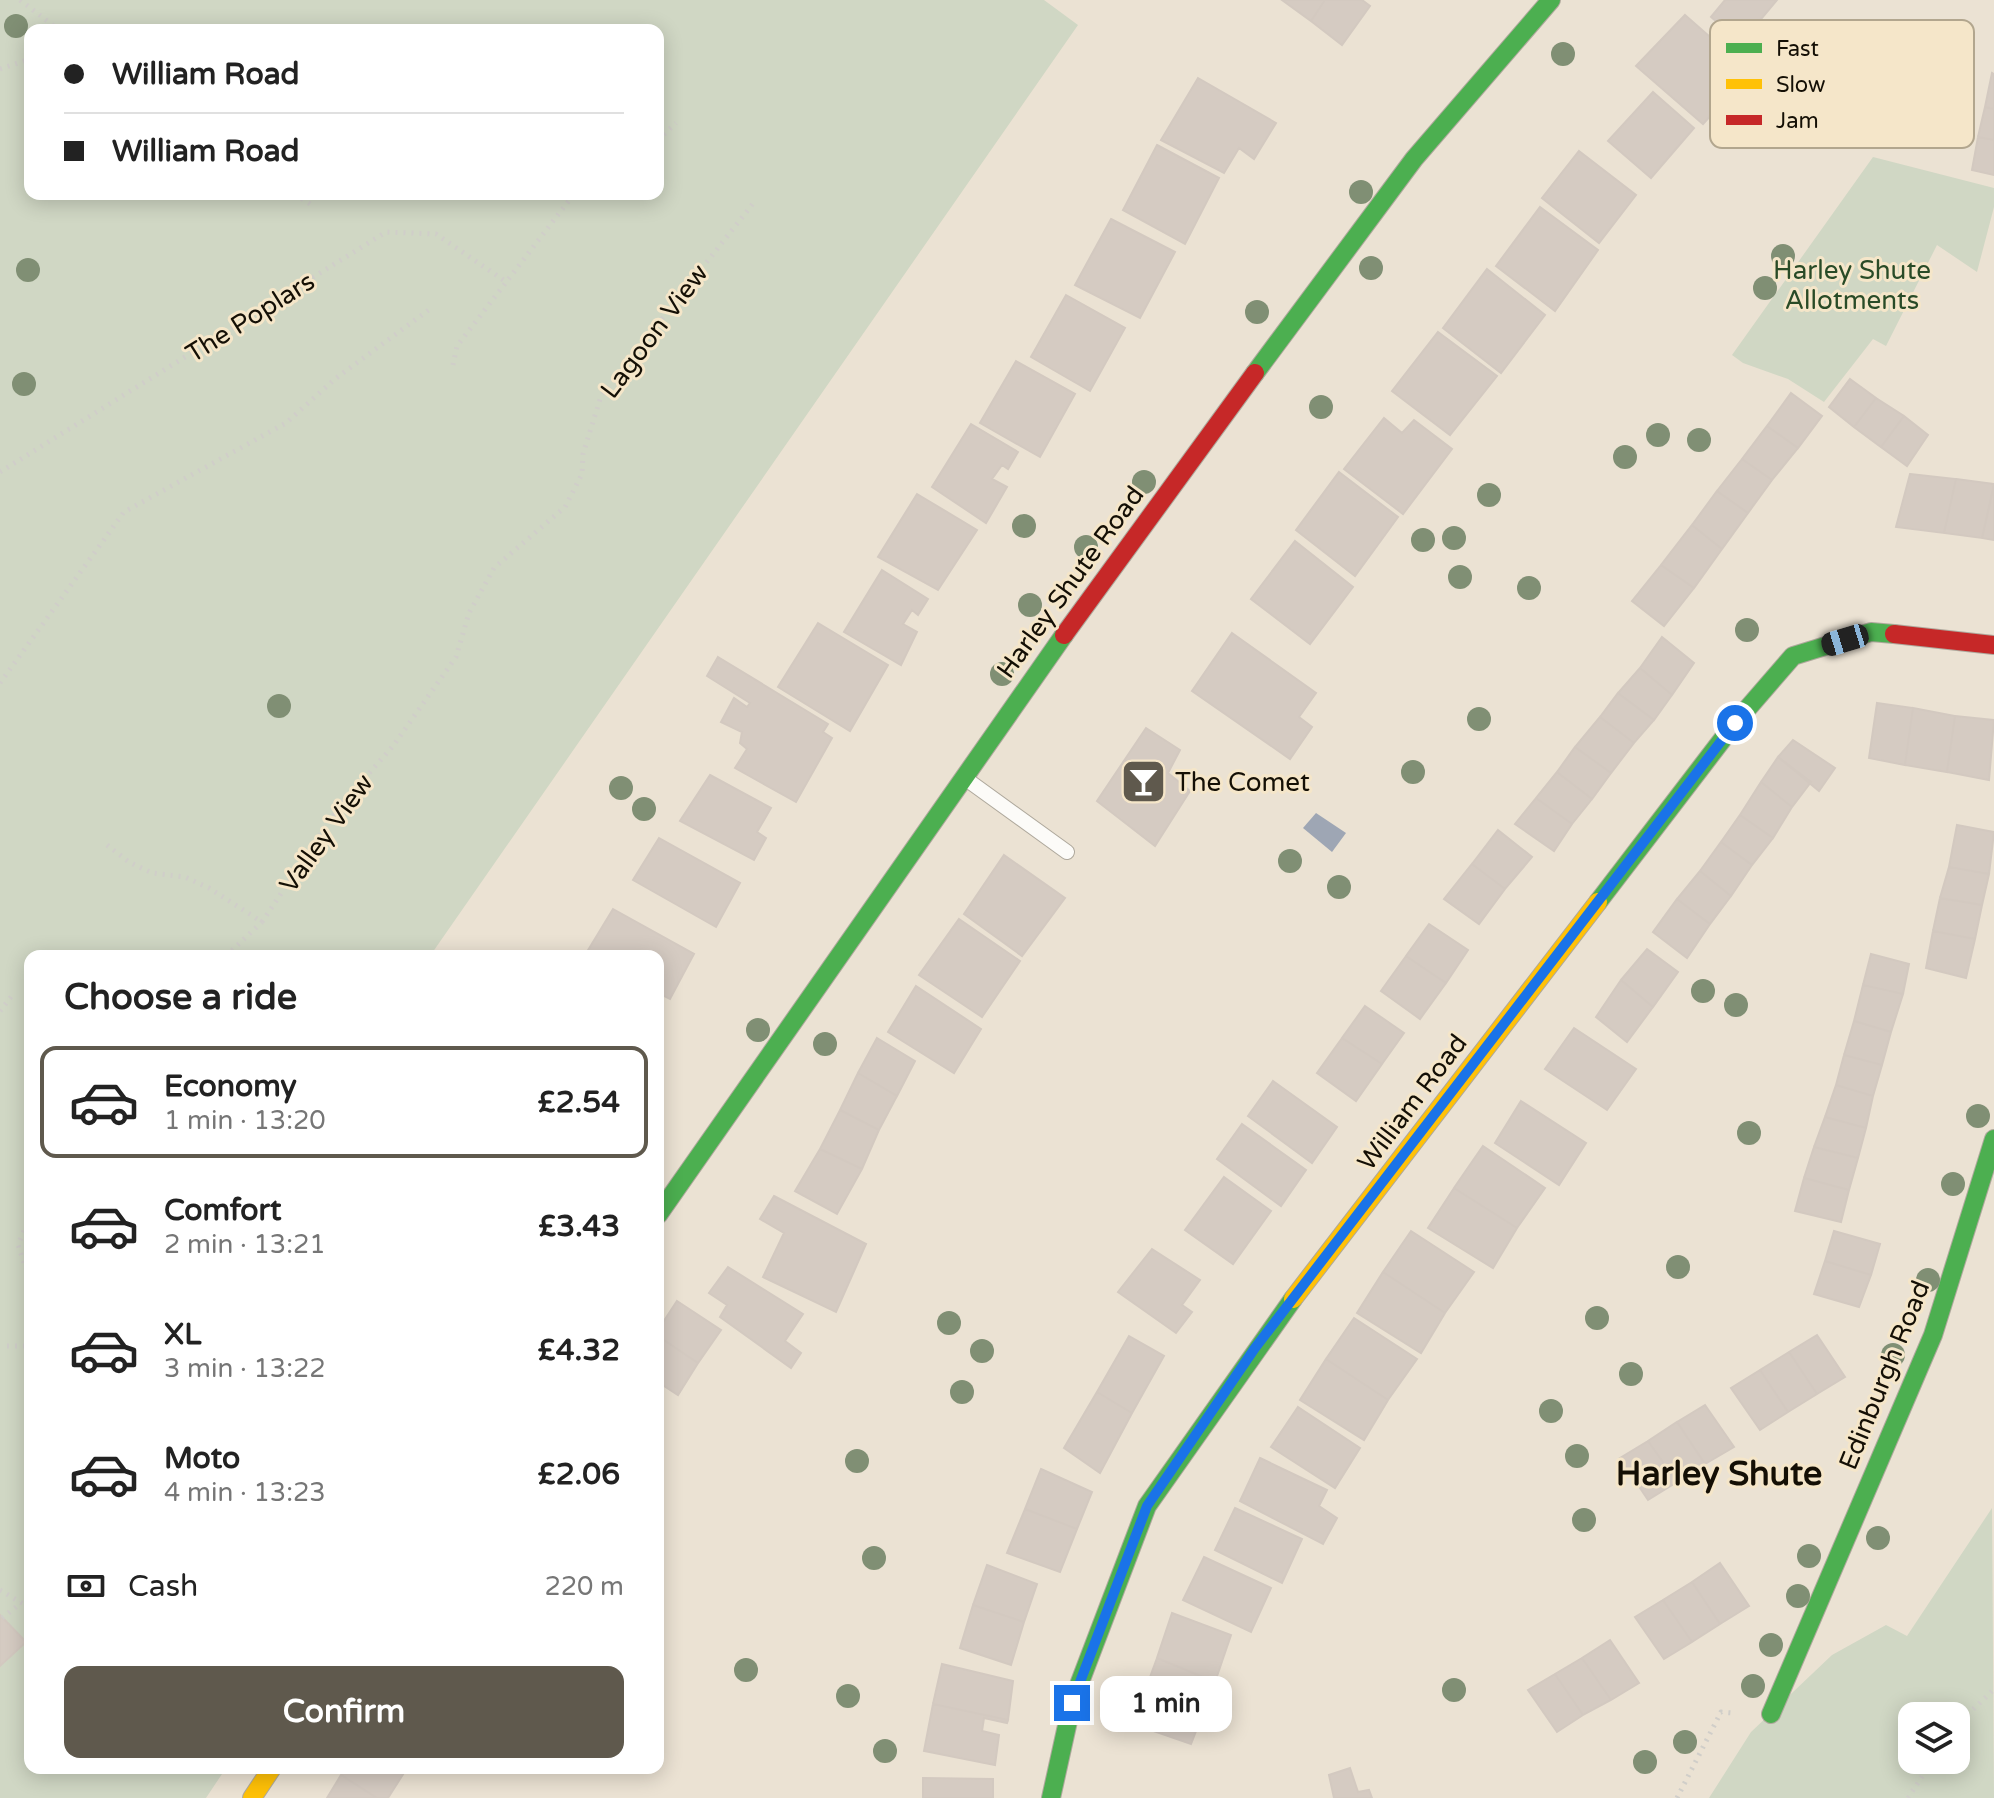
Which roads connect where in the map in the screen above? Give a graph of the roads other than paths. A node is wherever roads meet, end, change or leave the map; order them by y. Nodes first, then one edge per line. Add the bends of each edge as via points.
1 (1551, 0) edge
2 (1994, 645) edge
3 (963, 777) junction
4 (1067, 852) dead end
5 (1994, 1139) edge
6 (664, 1206) edge
7 (1771, 1714) road end
8 (268, 1774) edge
9 (252, 1798) edge
10 (1051, 1798) edge

1 - 3 street, Harley Shute Road via 1491,64 1349,245
2 - 10 street, William Road via 1871,632 1793,656 1735,723 1255,1348 1147,1506 1072,1703
3 - 4 lane
3 - 6 street, Harley Shute Road
5 - 7 street, Edinburgh Road via 1933,1335
8 - 9 street

